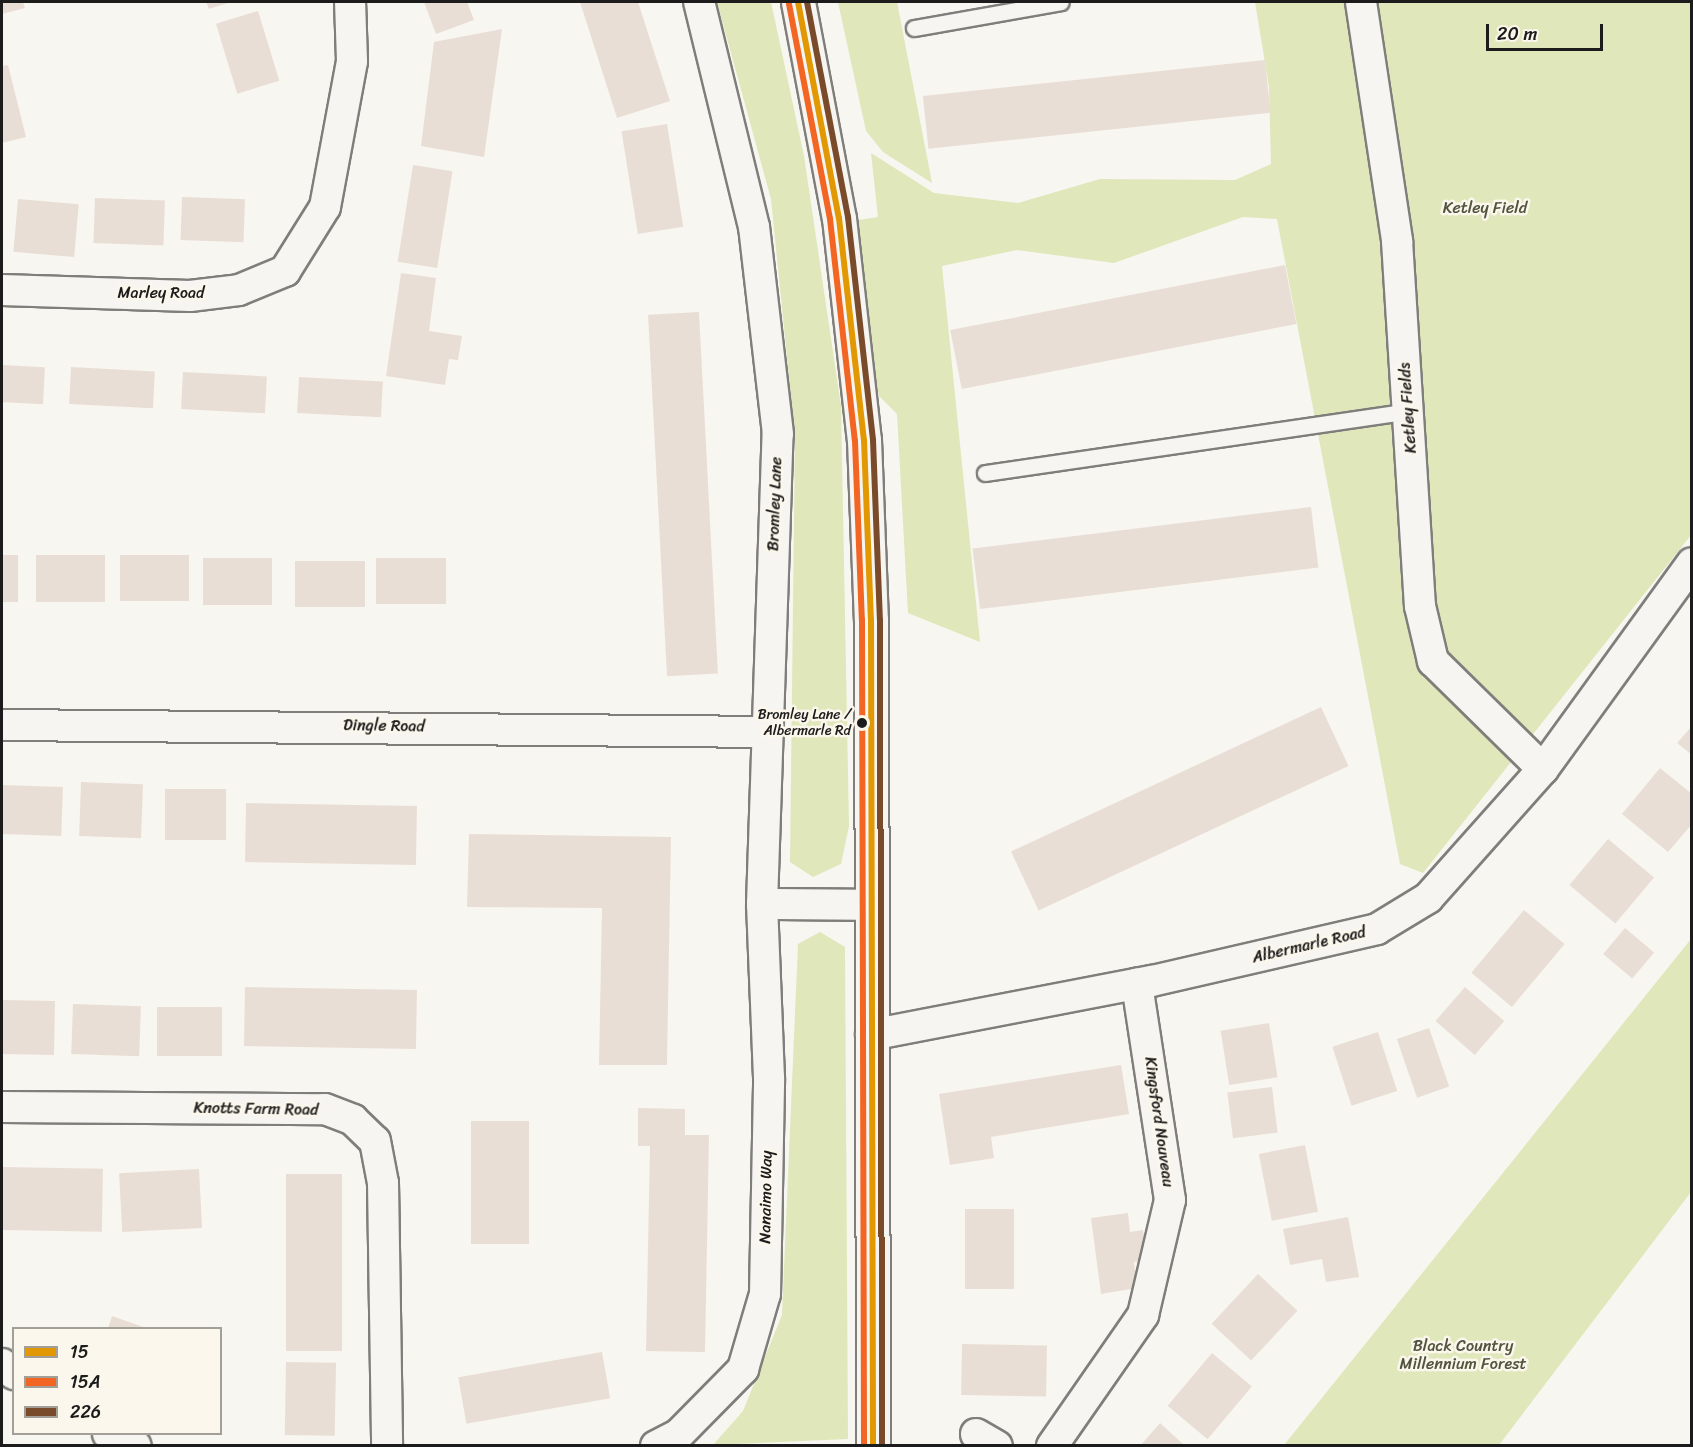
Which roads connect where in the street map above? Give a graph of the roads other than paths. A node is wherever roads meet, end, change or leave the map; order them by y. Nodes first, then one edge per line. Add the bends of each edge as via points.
1 (350, 2) edge
2 (699, 2) edge
3 (798, 2) edge
4 (1061, 2) edge
5 (1361, 2) edge
6 (914, 28) dead end
7 (2, 290) edge
8 (1409, 411) junction
9 (985, 473) dead end
10 (1692, 563) edge
11 (2, 725) edge
12 (767, 732) junction
13 (1543, 769) junction
14 (762, 904) junction
15 (871, 905) junction
16 (1137, 984) junction
17 (871, 1035) junction
18 (2, 1107) edge
19 (110, 1435) edge
20 (136, 1446) edge
21 (387, 1446) edge
22 (656, 1446) edge
23 (873, 1446) edge
24 (1052, 1446) edge

1 - 7 street, Marley Road via 352,61 325,207 285,271 239,290 190,296
2 - 12 street, Bromley Lane via 754,227 778,434
3 - 15 street via 839,219 864,440
4 - 6 lane
5 - 8 street, Ketley Fields via 1397,241
8 - 9 lane
8 - 13 street, Ketley Fields via 1420,606 1433,660
10 - 13 street, Albermarle Road
11 - 12 street, Dingle Road
12 - 14 street, Bromley Lane
13 - 16 street, Albermarle Road via 1428,898 1377,929
14 - 15 street
14 - 22 street, Nanaimo Way via 768,1078 765,1294 742,1369 678,1435
15 - 17 street
16 - 17 street, Albermarle Road
16 - 24 street, Kingsford Nouveau via 1170,1200 1143,1315
17 - 23 street
18 - 21 street, Knotts Farm Road via 325,1109 353,1120 375,1141 383,1183
19 - 20 street

